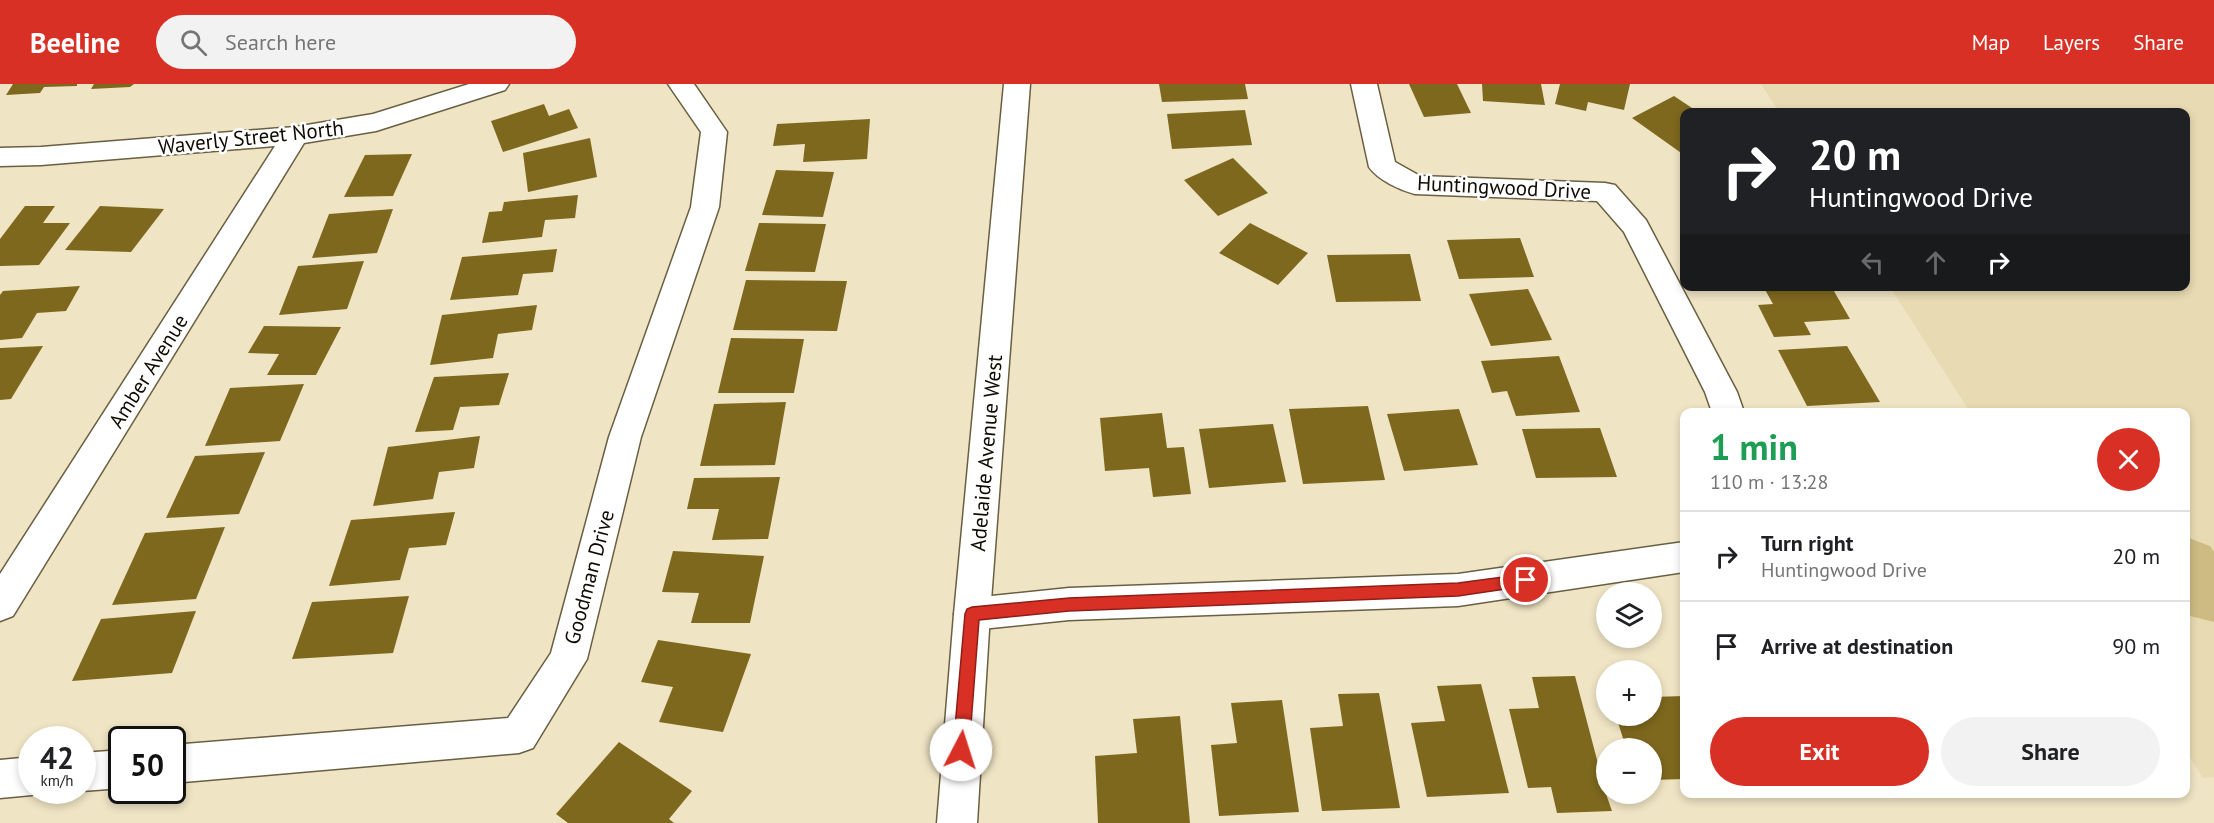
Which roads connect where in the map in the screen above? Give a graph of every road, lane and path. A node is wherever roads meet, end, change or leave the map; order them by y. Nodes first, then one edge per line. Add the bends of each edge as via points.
1 (496, 84) edge
2 (681, 84) edge
3 (1017, 84) edge
4 (1364, 84) edge
5 (295, 136) junction
6 (0, 156) edge
7 (1727, 408) edge
8 (1680, 558) edge
9 (0, 605) edge
10 (972, 614) junction
11 (186, 763) edge
12 (18, 777) edge
13 (0, 779) edge
14 (957, 823) edge

1 - 5 street, Waverly Street North via 376,122
2 - 11 street, Goodman Drive via 714,132 705,207 625,437 568,659 519,735
3 - 10 street, Adelaide Avenue West
4 - 7 street, Huntingwood Drive via 1383,167 1415,185 1605,192 1636,227
5 - 6 street, Waverly Street North
5 - 9 street, Amber Avenue
8 - 10 street via 1458,590 1069,604
10 - 14 street, Adelaide Avenue West
12 - 13 street

